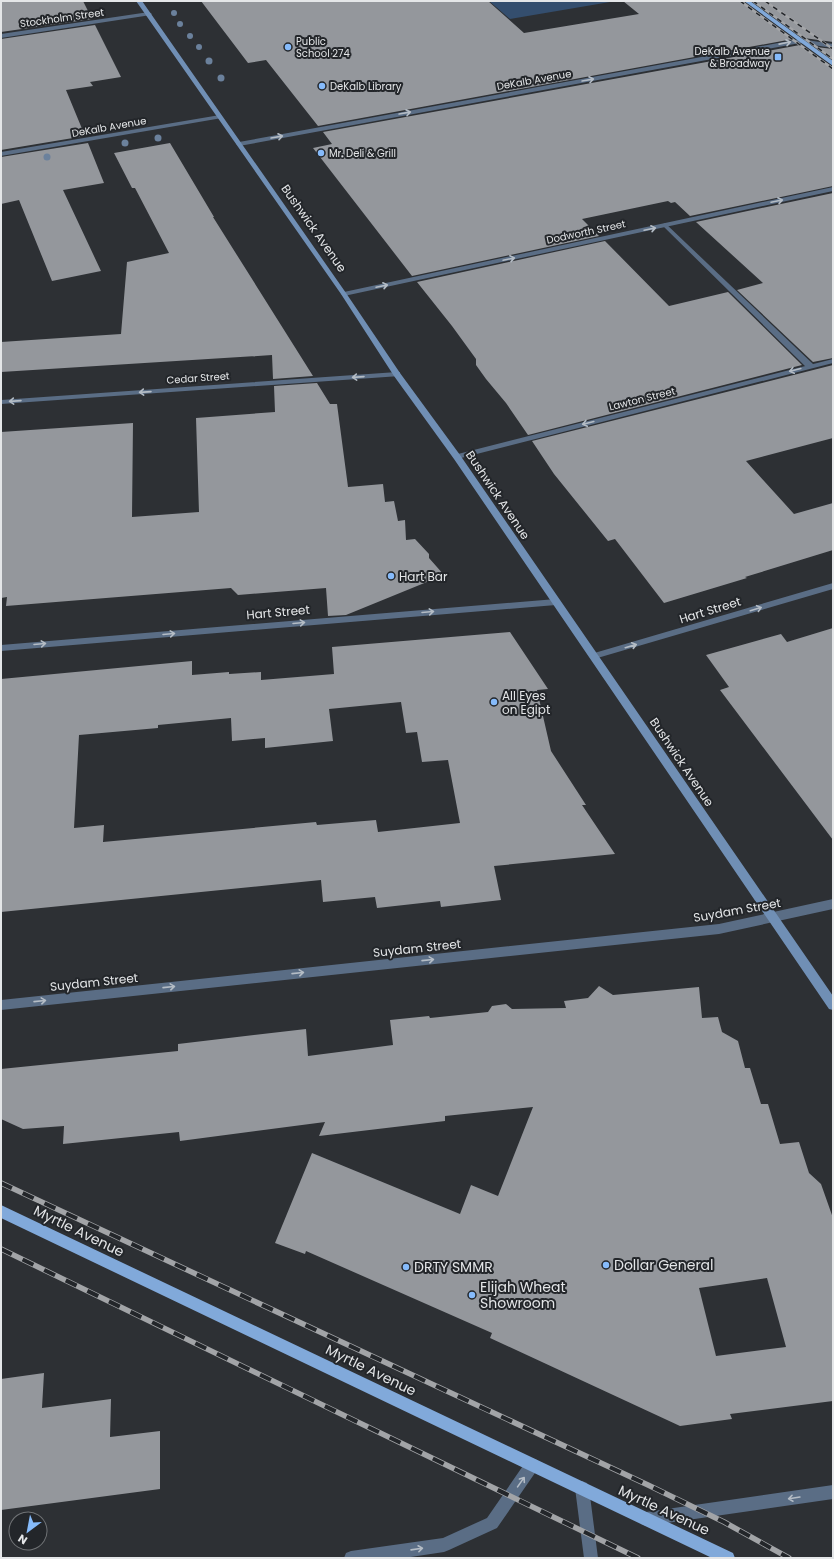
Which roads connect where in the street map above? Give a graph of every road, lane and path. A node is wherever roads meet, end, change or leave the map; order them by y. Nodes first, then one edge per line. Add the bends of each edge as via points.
1 (140, 1) edge
2 (747, 1) edge
3 (149, 14) junction
4 (1, 36) edge
5 (800, 41) junction
6 (833, 46) edge
7 (833, 64) edge
8 (220, 117) junction
9 (239, 144) junction
10 (1, 154) edge
11 (833, 189) edge
12 (665, 225) junction
13 (344, 294) junction
14 (833, 360) edge
15 (810, 366) junction
16 (397, 374) junction
17 (1, 402) edge
18 (457, 457) junction
19 (833, 586) edge
20 (556, 602) junction
21 (1, 648) edge
22 (594, 656) junction
23 (833, 904) edge
24 (772, 917) junction
25 (1, 1005) edge
26 (833, 1005) edge
27 (1, 1211) edge
28 (532, 1465) junction
29 (582, 1488) junction
30 (833, 1492) edge
31 (646, 1520) junction
32 (351, 1558) edge
33 (592, 1558) edge
34 (728, 1558) edge

1 - 3 main road, Bushwick Avenue
2 - 5 main road
3 - 4 street, Stockholm Street
3 - 8 main road, Bushwick Avenue
5 - 6 street, DeKalb Avenue
5 - 7 main road
9 -> 5 street, DeKalb Avenue
8 - 9 main road, Bushwick Avenue
8 - 10 street, DeKalb Avenue
9 - 13 main road, Bushwick Avenue
12 -> 11 street, Dodworth Street
13 -> 12 street, Dodworth Street
12 - 15 street
13 - 16 main road, Bushwick Avenue
14 - 15 street, Lawton Street
15 -> 18 street, Lawton Street
16 -> 17 street, Cedar Street
16 - 18 main road, Bushwick Avenue
18 - 20 main road, Bushwick Avenue
22 -> 19 street, Hart Street
21 -> 20 street, Hart Street
20 - 22 main road, Bushwick Avenue
22 - 24 main road, Bushwick Avenue
23 - 24 street, Suydam Street
25 -> 24 street, Suydam Street via 720,929
24 - 26 main road, Bushwick Avenue
27 - 28 main road, Myrtle Avenue
28 - 29 main road, Myrtle Avenue
32 -> 28 street via 444,1545 492,1523
29 - 31 main road, Myrtle Avenue
29 - 33 street
30 -> 31 street
31 - 34 main road, Myrtle Avenue

